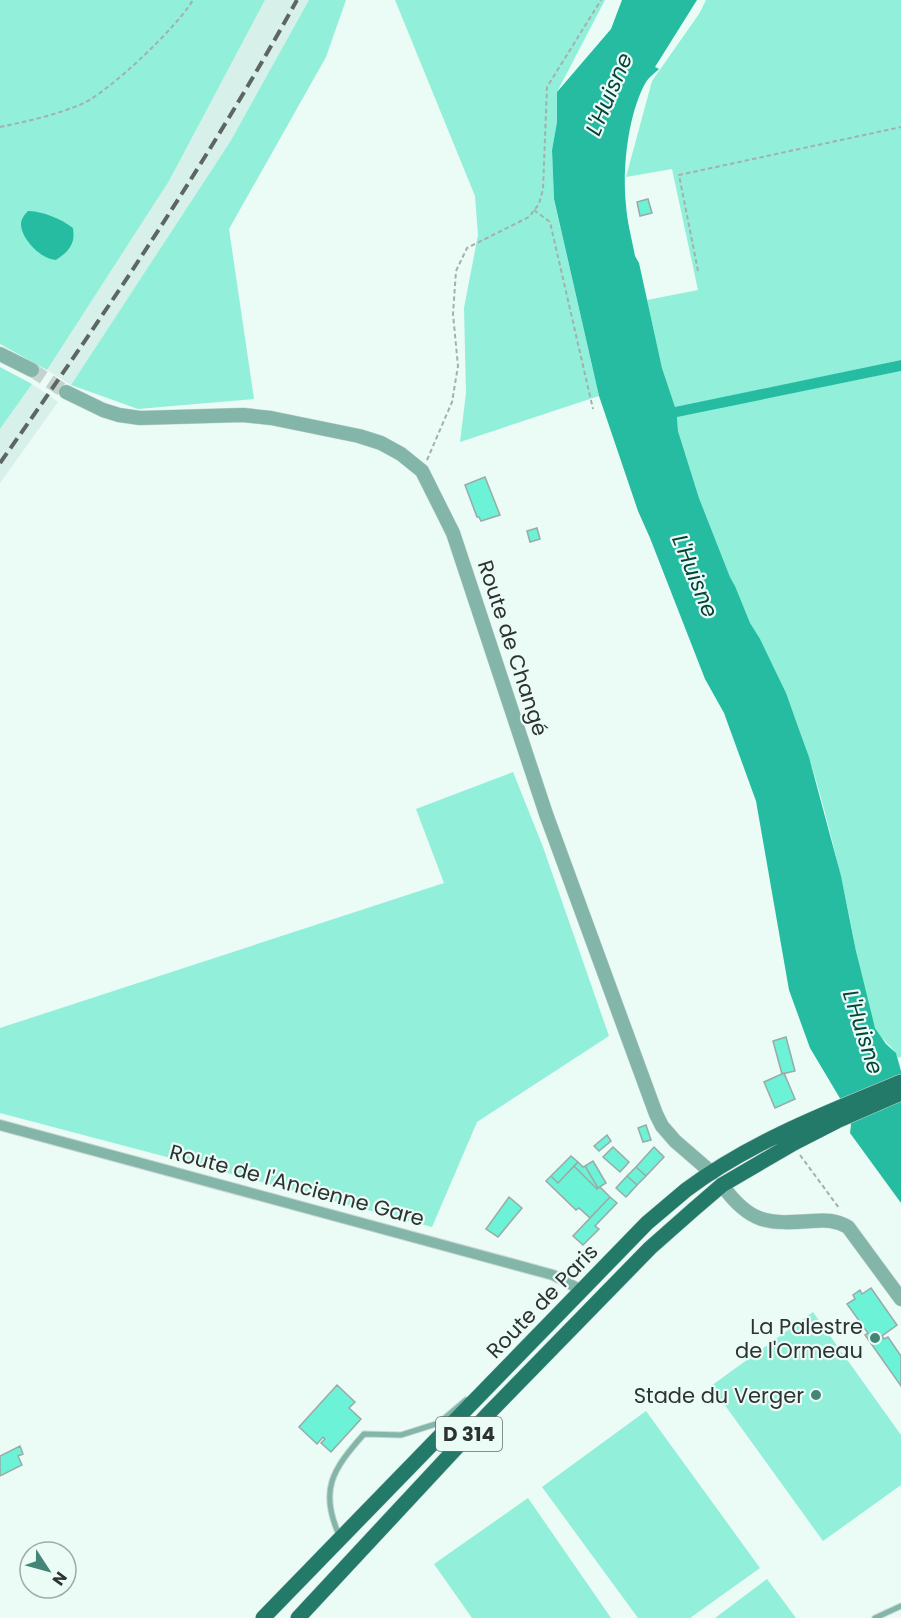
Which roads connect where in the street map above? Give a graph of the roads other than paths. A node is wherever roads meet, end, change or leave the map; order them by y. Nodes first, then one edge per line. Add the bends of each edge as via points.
1 (0, 354) edge
2 (33, 370) tunnel mouth
3 (66, 392) tunnel mouth
4 (901, 1082) edge
5 (901, 1093) edge
6 (834, 1116) junction
7 (0, 1125) edge
8 (717, 1179) junction
9 (581, 1290) junction
10 (901, 1299) edge
11 (492, 1383) junction
12 (340, 1539) junction
13 (901, 1606) edge
14 (263, 1618) edge
15 (298, 1618) edge
16 (875, 1618) edge

1 - 2 street
3 - 8 street, Route de Changé via 119,415 243,415 359,436 401,454 422,471 453,533 546,814 656,1114 675,1142
4 - 6 main road, Route de Paris / D 314
5 - 6 main road, Route de Paris / D 314
6 - 8 main road, Route de Paris / D 314 via 794,1143
6 - 8 main road, Route de Paris / D 314 via 750,1151
7 - 9 street, Route de l'Ancienne Gare via 553,1275
8 - 9 main road, Route de Paris / D 314 via 687,1190 647,1223
8 - 10 street, Route de Changé via 746,1212 757,1218 784,1223 838,1221 848,1227
8 - 15 main road, Route de Paris / D 314 via 487,1415
9 - 11 main road, Route de Paris / D 314
11 - 12 main road, Route de Paris / D 314
11 - 12 lane via 476,1390 439,1423 401,1435 364,1434 340,1461 328,1488
12 - 14 main road, Route de Paris / D 314
13 - 16 lane

